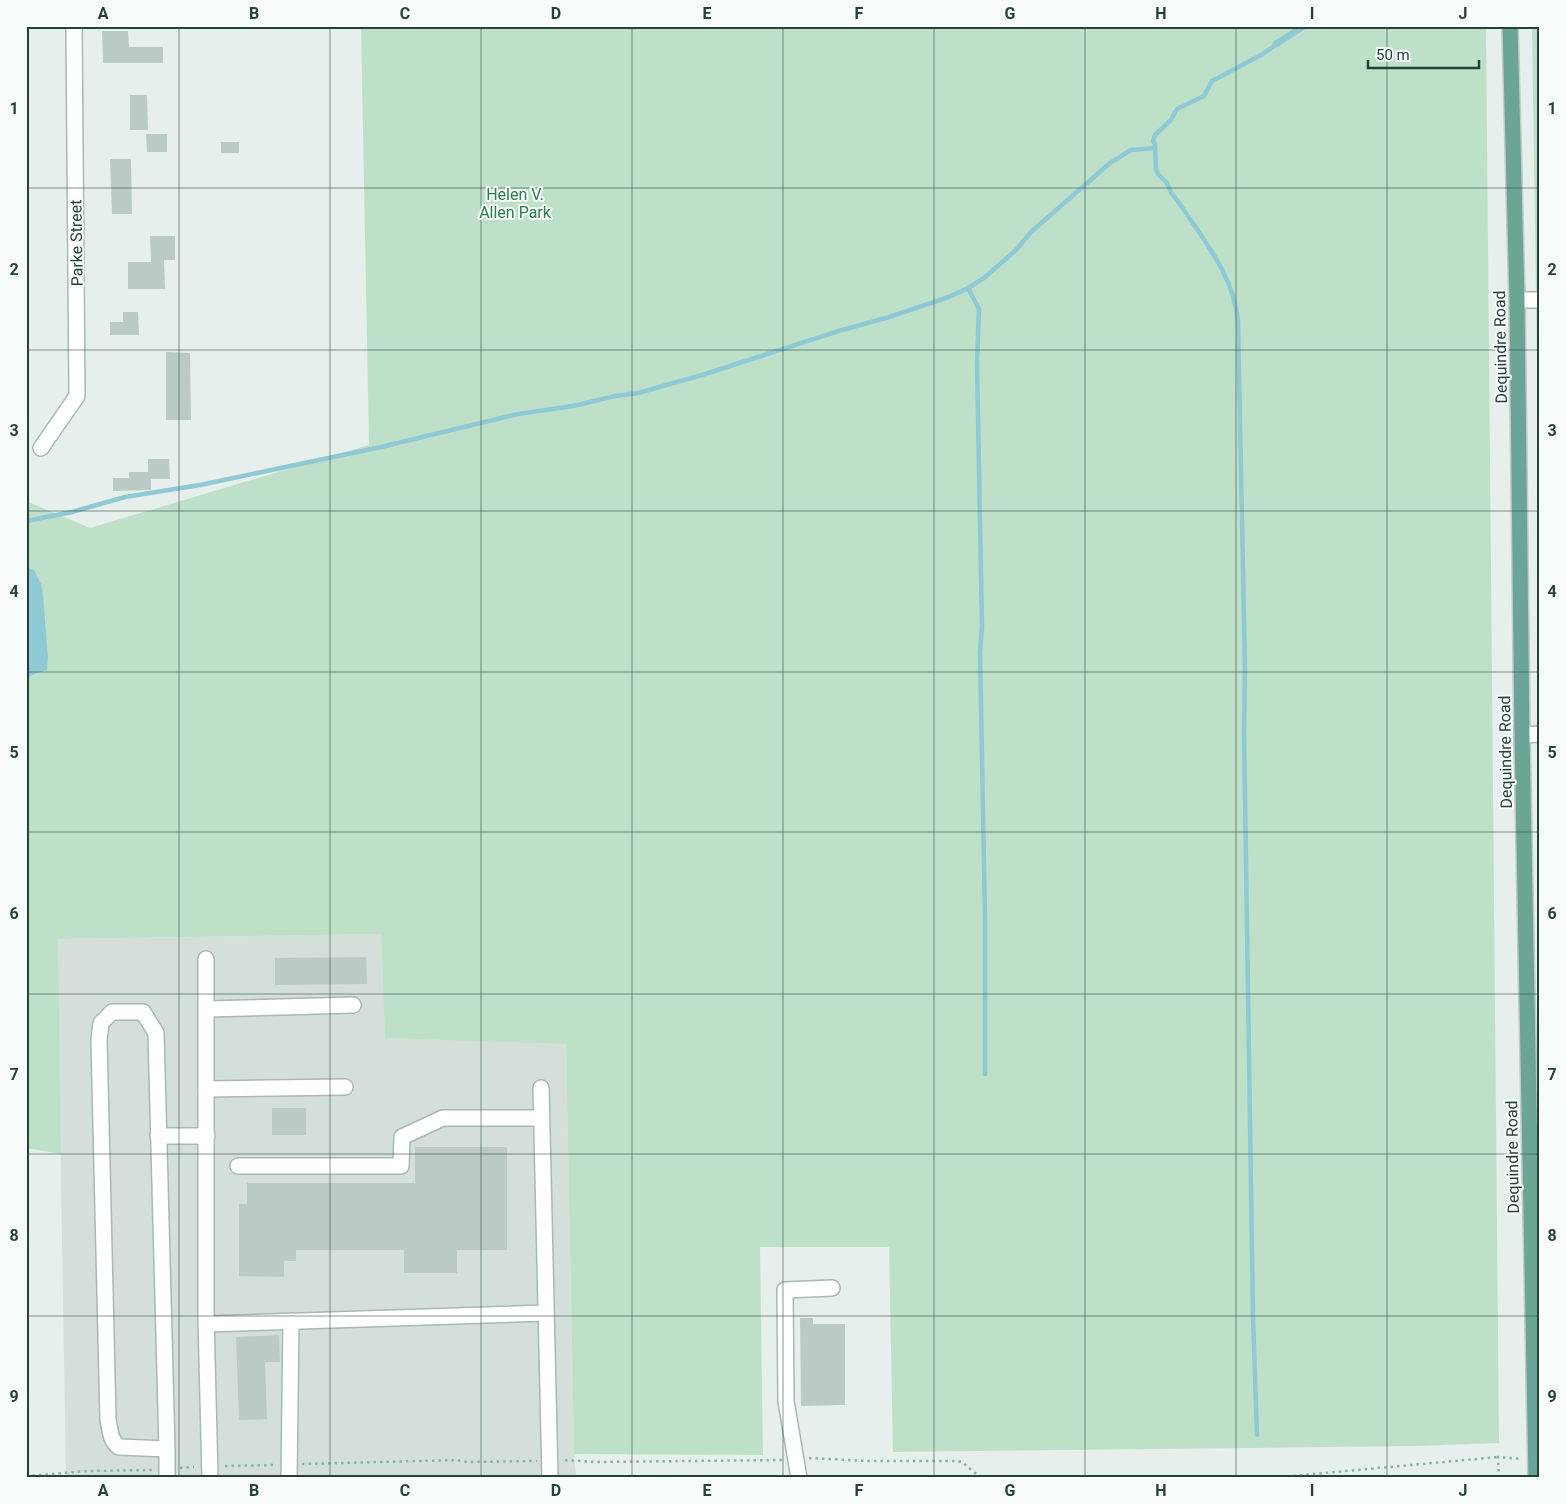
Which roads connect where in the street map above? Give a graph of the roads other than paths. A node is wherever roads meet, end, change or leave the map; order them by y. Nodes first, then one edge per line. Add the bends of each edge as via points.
1 (74, 26) edge
2 (1510, 26) edge
3 (1517, 300) junction
4 (1540, 300) edge
5 (41, 448) dead end
6 (1540, 734) edge
7 (1522, 735) junction
8 (206, 959) dead end
9 (353, 1005) dead end
10 (207, 1009) junction
11 (1534, 1029) edge
12 (345, 1087) dead end
13 (206, 1088) junction
14 (541, 1088) dead end
15 (541, 1118) junction
16 (158, 1136) junction
17 (206, 1136) junction
18 (238, 1166) dead end
19 (832, 1288) dead end
20 (546, 1313) junction
21 (291, 1321) junction
22 (207, 1324) junction
23 (1536, 1349) edge
24 (168, 1449) junction
25 (204, 1472) edge
26 (167, 1474) edge
27 (289, 1478) edge
28 (550, 1478) edge
29 (798, 1478) edge
30 (1536, 1478) edge

1 - 5 street, Parke Street via 77,396
2 - 3 main road, Dequindre Road
3 - 4 street
3 - 7 main road, Dequindre Road
6 - 7 street
7 - 11 main road, Dequindre Road
8 - 10 street
9 - 10 street
10 - 13 street
11 - 23 main road, Dequindre Road
12 - 13 street
13 - 17 street
14 - 15 street
15 - 18 street via 442,1118 402,1137 401,1166
15 - 20 street
16 - 17 street
16 - 24 street
16 - 24 street via 156,1033 144,1012 112,1012 101,1023 99,1040 108,1419 115,1445
17 - 22 street
19 - 29 street via 786,1290 786,1401
20 - 21 street
20 - 28 street
21 - 22 street
21 - 27 street
22 - 25 street
23 - 30 main road, Dequindre Road
24 - 26 street

